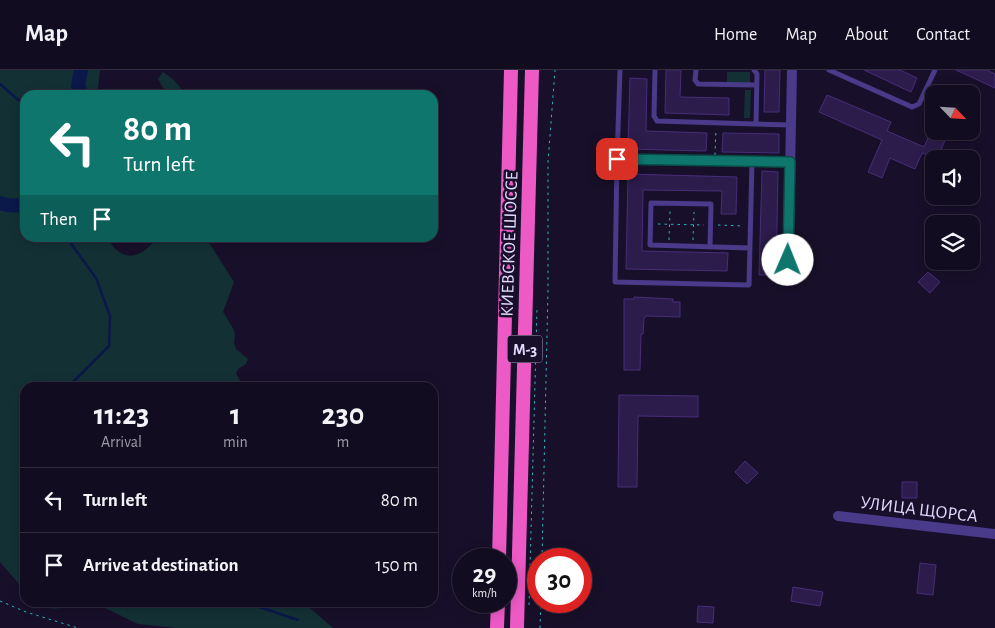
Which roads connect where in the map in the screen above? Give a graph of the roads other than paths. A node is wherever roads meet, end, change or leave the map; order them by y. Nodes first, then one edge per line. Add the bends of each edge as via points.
1 (512, 70) edge
2 (532, 70) edge
3 (620, 70) edge
4 (655, 70) edge
5 (696, 70) edge
6 (754, 70) edge
7 (792, 70) edge
8 (828, 70) edge
9 (934, 70) edge
10 (757, 85) junction
11 (756, 124) junction
12 (791, 125) junction
13 (617, 159) junction
14 (752, 162) junction
15 (790, 162) junction
16 (710, 247) junction
17 (750, 248) junction
18 (788, 279) dead end
19 (838, 516) dead end
20 (995, 534) edge
21 (499, 548) edge
22 (498, 613) edge
23 (497, 628) edge
24 (517, 628) edge

1 - 21 highway, КИЕВСКОЕ ШОССЕ / М-3
2 - 24 highway, КИЕВСКОЕ ШОССЕ / М-3
3 - 13 lane
4 - 11 lane via 654,116 657,121
5 - 10 lane via 698,84
6 - 10 lane via 757,72
7 - 12 street
8 - 9 lane via 912,107 919,104
10 - 11 lane
11 - 12 lane
12 - 15 street
13 - 14 lane
13 - 17 lane via 614,282 749,285
14 - 15 lane
14 - 17 lane
15 - 18 street
16 - 16 lane via 711,204 651,202 650,246
16 - 17 lane
19 - 20 street, УЛИЦА ЩОРСА
22 - 23 highway

